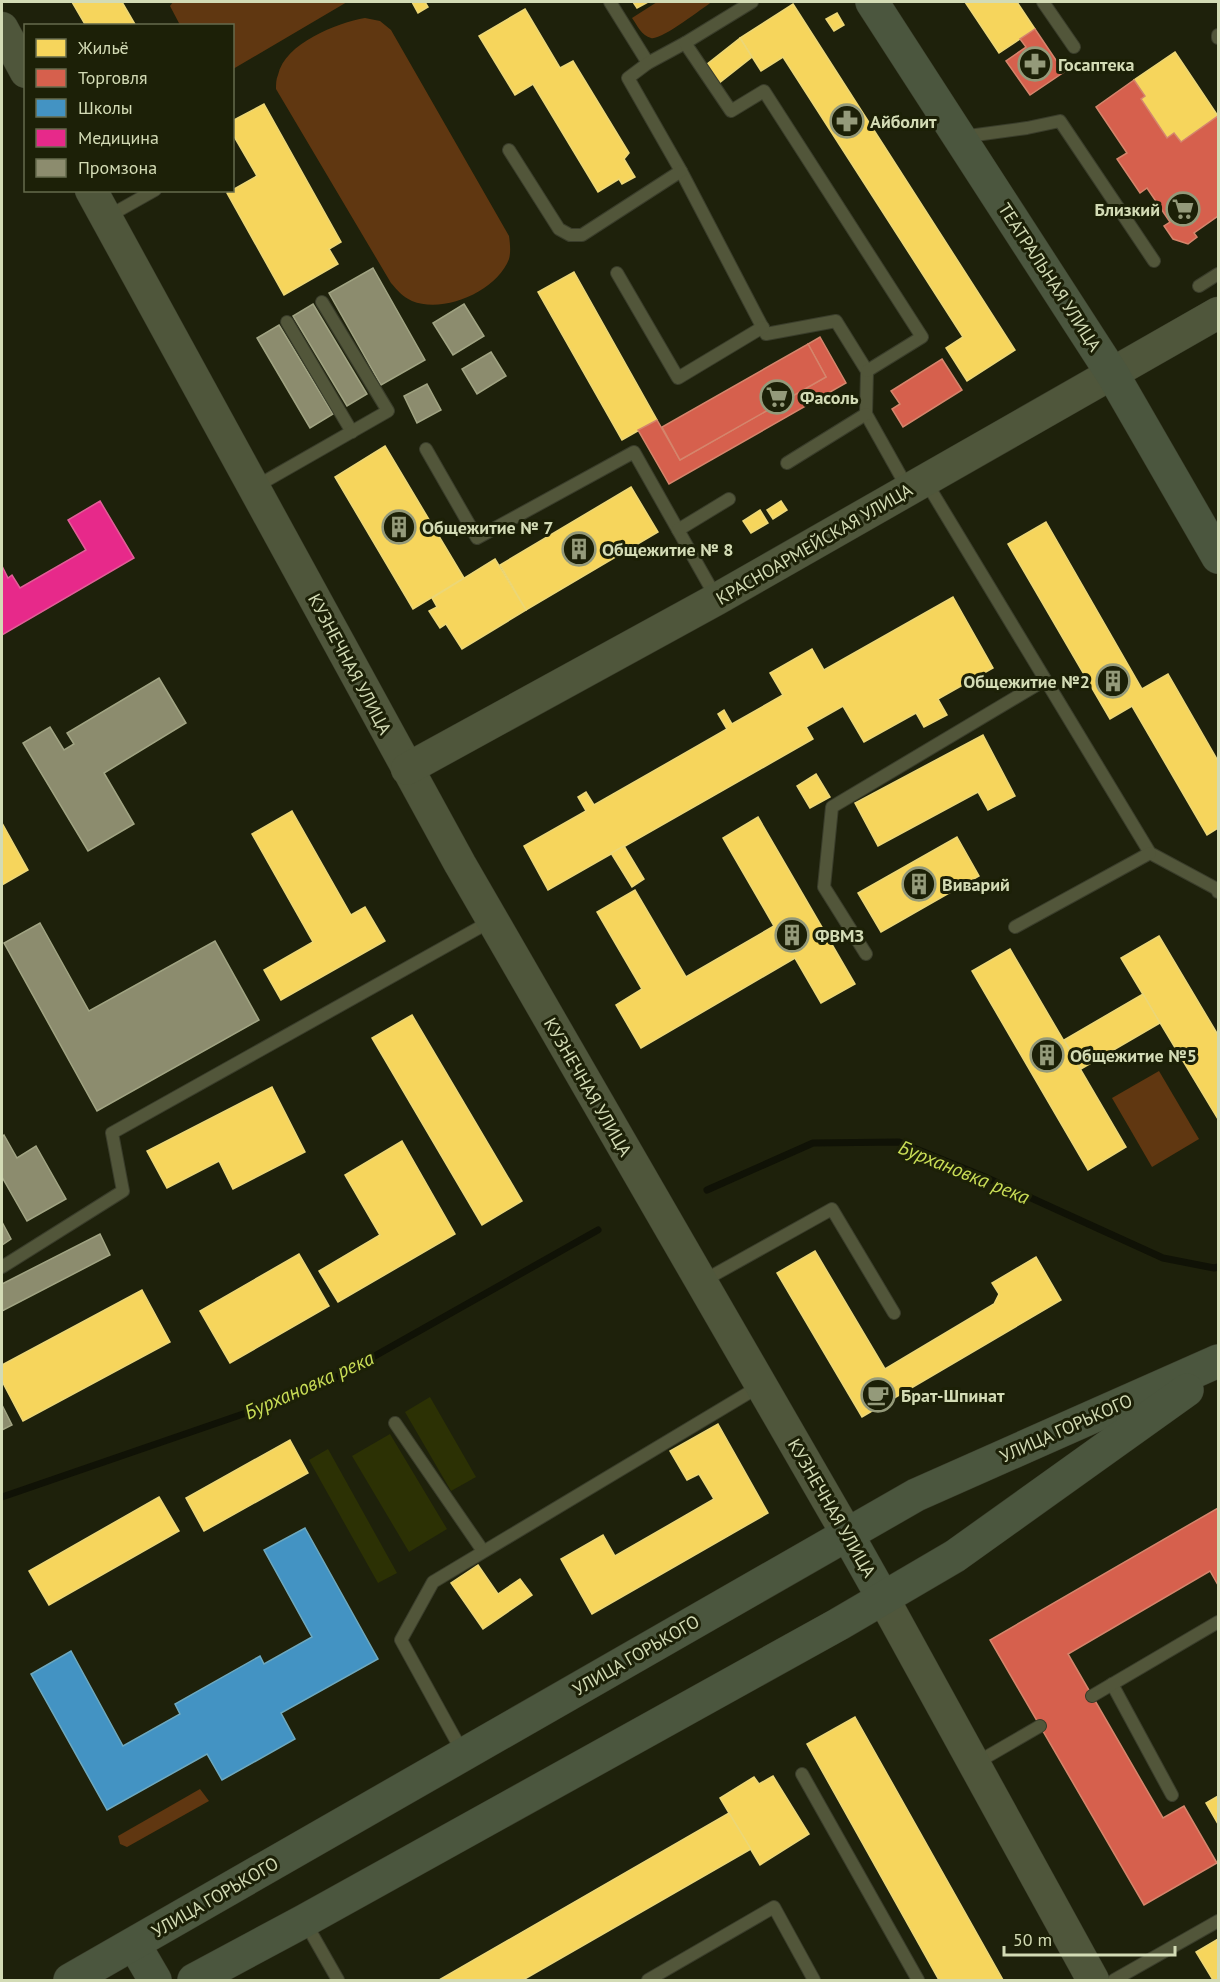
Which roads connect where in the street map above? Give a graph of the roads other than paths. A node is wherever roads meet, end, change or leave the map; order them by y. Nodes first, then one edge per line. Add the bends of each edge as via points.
1 (610, 2) edge
2 (752, 2) edge
3 (872, 2) edge
4 (1044, 2) edge
5 (2, 28) edge
6 (685, 43) junction
7 (1074, 47) dead end
8 (648, 63) junction
9 (24, 68) edge
10 (960, 137) junction
11 (509, 150) dead end
12 (681, 171) junction
13 (92, 192) edge
14 (152, 192) edge
15 (106, 218) junction
16 (1154, 261) dead end
17 (617, 273) dead end
18 (1218, 274) edge
19 (1199, 286) dead end
20 (322, 302) dead end
21 (1218, 313) edge
22 (287, 322) dead end
23 (763, 327) junction
24 (867, 371) junction
25 (1113, 375) junction
26 (866, 414) junction
27 (352, 432) junction
28 (426, 449) dead end
29 (787, 463) dead end
30 (917, 485) junction
31 (255, 487) junction
32 (729, 500) dead end
33 (678, 530) junction
34 (1218, 557) edge
35 (717, 599) junction
36 (1045, 680) junction
37 (407, 769) junction
38 (1149, 853) junction
39 (1218, 892) edge
40 (491, 921) junction
41 (1015, 927) dead end
42 (866, 954) dead end
43 (2, 1267) edge
44 (702, 1282) junction
45 (894, 1313) dead end
46 (1218, 1361) edge
47 (1218, 1367) edge
48 (761, 1385) junction
49 (395, 1423) dead end
50 (847, 1534) junction
51 (483, 1551) junction
52 (883, 1598) junction
53 (1217, 1626) edge
54 (1112, 1684) junction
55 (1092, 1696) dead end
56 (1040, 1726) dead end
57 (464, 1754) junction
58 (974, 1764) junction
59 (802, 1774) dead end
60 (1173, 1795) dead end
61 (304, 1921) junction
62 (1218, 1921) edge
63 (134, 1944) junction
64 (808, 1978) edge
65 (70, 1980) edge
66 (155, 1980) edge
67 (194, 1980) edge
68 (338, 1980) edge
69 (648, 1980) edge
70 (918, 1980) edge
71 (1093, 1980) edge
72 (1114, 1980) edge

1 - 8 lane
2 - 6 lane
3 - 10 main road, ТЕАТРАЛЬНАЯ УЛИЦА
4 - 7 lane
5 - 9 street
6 - 8 lane
6 - 24 lane via 731,111 764,91 922,337
8 - 12 lane via 628,78
10 - 16 lane via 1060,121
10 - 25 main road, ТЕАТРАЛЬНАЯ УЛИЦА
11 - 12 lane via 560,229 570,235 582,235
12 - 23 lane
13 - 15 street, КУЗНЕЧНАЯ УЛИЦА
14 - 15 lane
15 - 31 street, КУЗНЕЧНАЯ УЛИЦА
17 - 23 lane via 678,378
18 - 19 lane
20 - 27 lane via 388,411
21 - 25 street, КРАСНОАРМЕЙСКАЯ УЛИЦА
22 - 27 lane
23 - 24 lane via 766,334 836,321
24 - 26 lane
25 - 30 street, КРАСНОАРМЕЙСКАЯ УЛИЦА
25 - 34 main road, ТЕАТРАЛЬНАЯ УЛИЦА
26 - 29 lane
26 - 30 lane
27 - 31 lane
28 - 33 lane via 477,538 634,452
30 - 35 street, КРАСНОАРМЕЙСКАЯ УЛИЦА
30 - 36 lane
31 - 37 street, КУЗНЕЧНАЯ УЛИЦА
32 - 33 lane
33 - 35 lane
35 - 37 street, КРАСНОАРМЕЙСКАЯ УЛИЦА
36 - 38 lane
36 - 42 lane via 832,807 824,887
37 - 40 street, КУЗНЕЧНАЯ УЛИЦА
38 - 39 lane
38 - 41 lane
40 - 43 lane via 112,1133 123,1191
40 - 44 street, КУЗНЕЧНАЯ УЛИЦА
44 - 45 lane via 832,1209
44 - 48 street, КУЗНЕЧНАЯ УЛИЦА
46 - 50 main road, УЛИЦА ГОРЬКОГО via 916,1495
47 - 52 main road, УЛИЦА ГОРЬКОГО via 955,1556
48 - 50 street, КУЗНЕЧНАЯ УЛИЦА
48 - 51 lane
49 - 51 lane
50 - 52 main road, КУЗНЕЧНАЯ УЛИЦА
50 - 57 main road, УЛИЦА ГОРЬКОГО
51 - 57 lane via 433,1581 401,1640
52 - 58 street, КУЗНЕЧНАЯ УЛИЦА
52 - 61 main road, УЛИЦА ГОРЬКОГО
53 - 54 lane
54 - 55 lane
54 - 60 lane
56 - 58 lane
57 - 63 main road, УЛИЦА ГОРЬКОГО
58 - 71 street, КУЗНЕЧНАЯ УЛИЦА
59 - 70 lane
61 - 67 main road, УЛИЦА ГОРЬКОГО
61 - 68 lane
62 - 72 lane
63 - 65 main road, УЛИЦА ГОРЬКОГО
63 - 66 main road
64 - 69 lane via 774,1907

